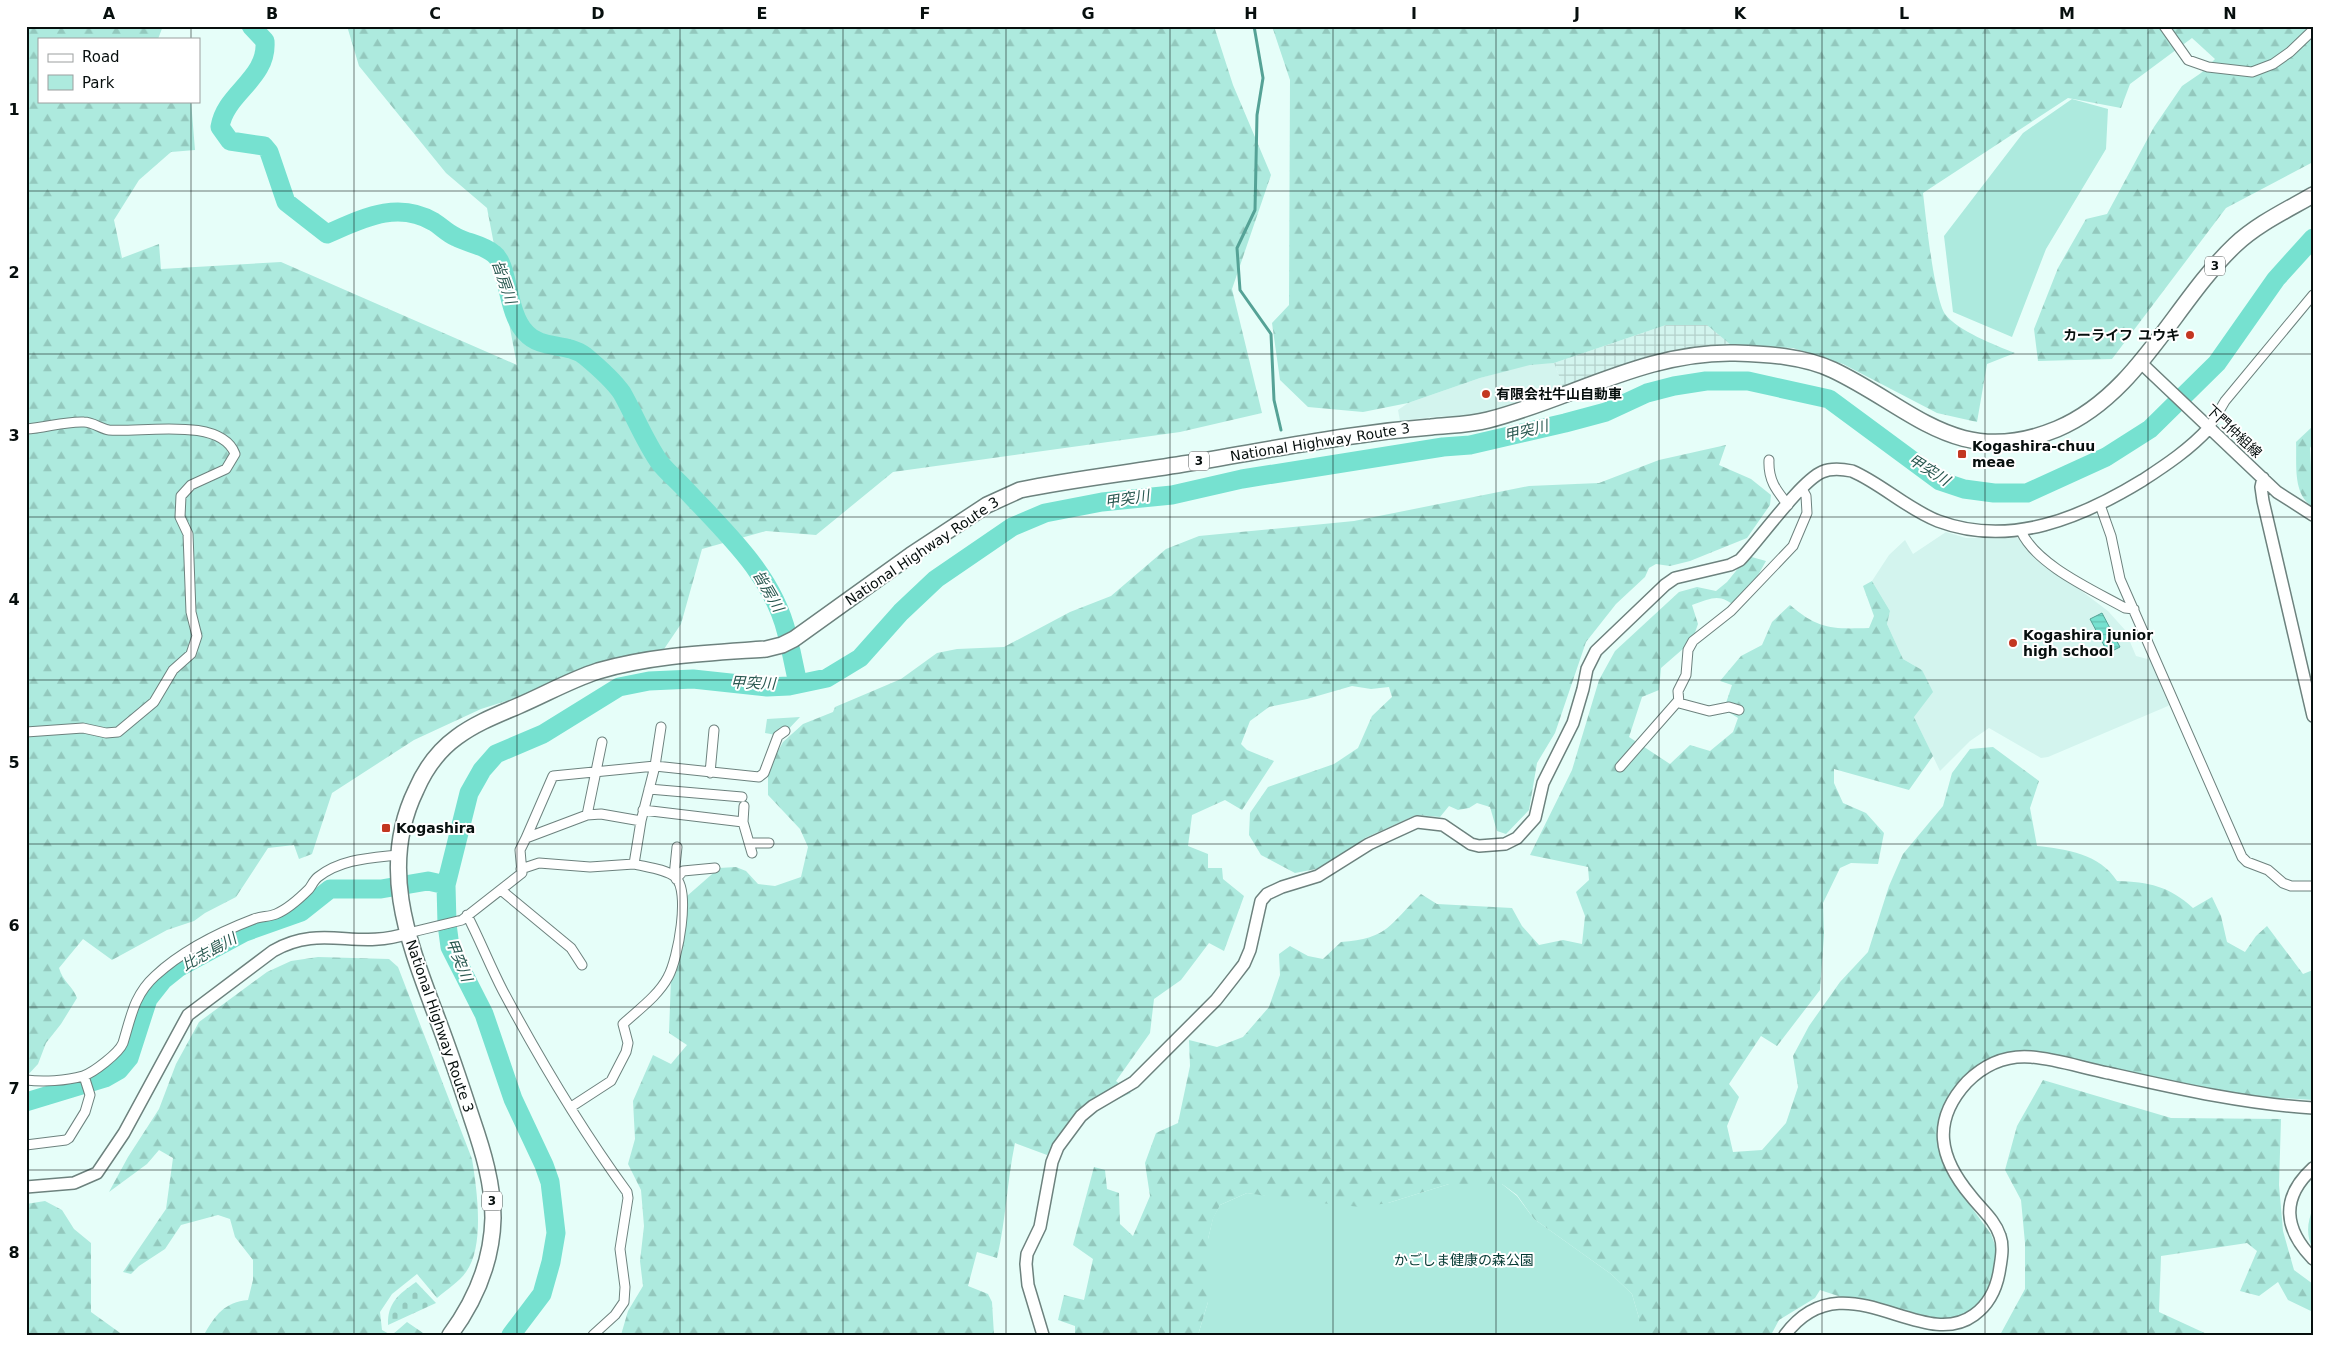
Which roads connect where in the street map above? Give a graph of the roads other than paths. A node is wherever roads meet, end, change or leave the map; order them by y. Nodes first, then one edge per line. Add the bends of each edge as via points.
1 (2164, 26) edge
2 (2313, 30) edge
3 (2313, 195) edge
4 (2313, 295) edge
5 (2140, 362) junction
6 (2207, 426) junction
7 (26, 429) edge
8 (1769, 460) dead end
9 (2263, 478) junction
10 (1802, 489) junction
11 (1788, 505) junction
12 (2100, 505) junction
13 (2313, 515) edge
14 (2021, 531) junction
15 (2134, 609) junction
16 (1678, 701) junction
17 (1739, 710) dead end
18 (2313, 716) edge
19 (661, 727) dead end
20 (714, 730) dead end
21 (785, 731) dead end
22 (26, 732) edge
23 (602, 742) dead end
24 (655, 766) junction
25 (1620, 767) dead end
26 (596, 772) junction
27 (710, 773) junction
28 (649, 789) junction
29 (643, 810) junction
30 (587, 814) junction
31 (641, 821) junction
32 (743, 822) junction
33 (526, 838) junction
34 (749, 842) junction
35 (769, 843) dead end
36 (677, 846) dead end
37 (752, 853) dead end
38 (397, 855) junction
39 (634, 864) junction
40 (715, 868) dead end
41 (521, 870) junction
42 (675, 877) junction
43 (2313, 886) edge
44 (501, 890) junction
45 (465, 918) junction
46 (414, 931) junction
47 (582, 965) dead end
48 (84, 1076) junction
49 (26, 1080) edge
50 (570, 1107) junction
51 (2313, 1108) edge
52 (26, 1145) edge
53 (2313, 1168) edge
54 (26, 1187) edge
55 (2313, 1259) edge
56 (450, 1335) edge
57 (593, 1335) edge
58 (1043, 1335) edge
59 (1785, 1335) edge

1 - 2 street via 2188,60 2208,67 2252,72 2273,64
3 - 5 highway, National Highway Route 3 / 3 via 2237,242
4 - 6 street
5 - 6 street, 下門仲組線
5 - 38 highway, National Highway Route 3 / 3 via 2085,414 2058,428 2020,439 1990,442 1945,434 1859,384 1813,363 1764,355 1701,354 1647,365 1486,421 1352,436 1020,490 987,505 782,645 666,656 611,668 584,676 474,725 445,747 421,779 401,828
6 - 9 street, 下門仲組線
6 - 12 street via 2198,440 2163,468
7 - 22 street via 84,422 107,430 203,430 222,438 232,446 235,454 226,469 191,485 181,496 180,517 188,534 190,612 197,636 192,654 173,670 154,702 118,732 84,728
8 - 11 street via 1768,474 1772,486
9 - 13 street, 下門仲組線 via 2277,492
9 - 18 street via 2263,501
10 - 11 street
10 - 14 street via 1822,472 1852,471 1936,520 1978,531
10 - 16 street via 1806,496 1806,513 1792,546 1731,611 1693,641 1688,650 1686,674 1678,691
11 - 58 street via 1740,560 1675,578 1596,651 1587,669 1573,723 1543,783 1535,818 1517,838 1505,844 1479,846 1443,825 1417,822 1369,844 1318,876 1267,894 1261,901 1250,950 1230,983 1134,1082 1081,1116 1058,1147 1041,1222 1026,1264 1028,1285
12 - 14 street via 2066,519
12 - 15 street via 2111,536 2120,579
14 - 15 street via 2026,541 2054,567 2125,608
15 - 43 street via 2242,857 2268,870 2283,883
16 - 17 street via 1701,710 1729,707
16 - 25 street
19 - 24 street
20 - 27 street
21 - 27 street via 778,736 760,777
23 - 26 street
24 - 26 street
24 - 27 street
24 - 28 street
26 - 30 street
26 - 33 street via 553,776
28 - 29 street
28 - 32 street via 743,802
29 - 31 street
29 - 32 street
30 - 31 street
30 - 33 street
31 - 39 street
32 - 34 street
33 - 41 street via 520,850
34 - 35 street
34 - 37 street
36 - 42 street
38 - 46 highway, National Highway Route 3 / 3 via 400,899
38 - 48 street via 338,865 317,878 293,903 275,915 256,918 233,928 175,961 154,977 137,999 116,1053
39 - 41 street via 590,867 539,863
39 - 42 street
40 - 42 street via 683,871
41 - 44 street via 522,873
42 - 50 street via 681,885 683,904 677,950 668,977 623,1024 628,1043 611,1082
44 - 45 street
44 - 47 street via 572,948
45 - 46 street
45 - 50 street via 502,990
46 - 54 street via 372,941 318,936 302,938 273,951 188,1015 124,1133 96,1174 74,1183
46 - 56 highway, National Highway Route 3 / 3 via 413,955 483,1150 492,1197 489,1250 480,1282
48 - 49 street via 39,1082
48 - 52 street via 90,1095 85,1112 69,1138
50 - 57 street via 628,1198 620,1248 624,1302
51 - 59 street via 2179,1088 2030,1057 1996,1062 1974,1075 1960,1089 1942,1130 1945,1156 1950,1166 1970,1196 1995,1224 2002,1242 1998,1278 1988,1300 1973,1316 1948,1323 1924,1322 1855,1303 1833,1304 1800,1318
53 - 55 street via 2293,1196 2290,1215 2296,1237

